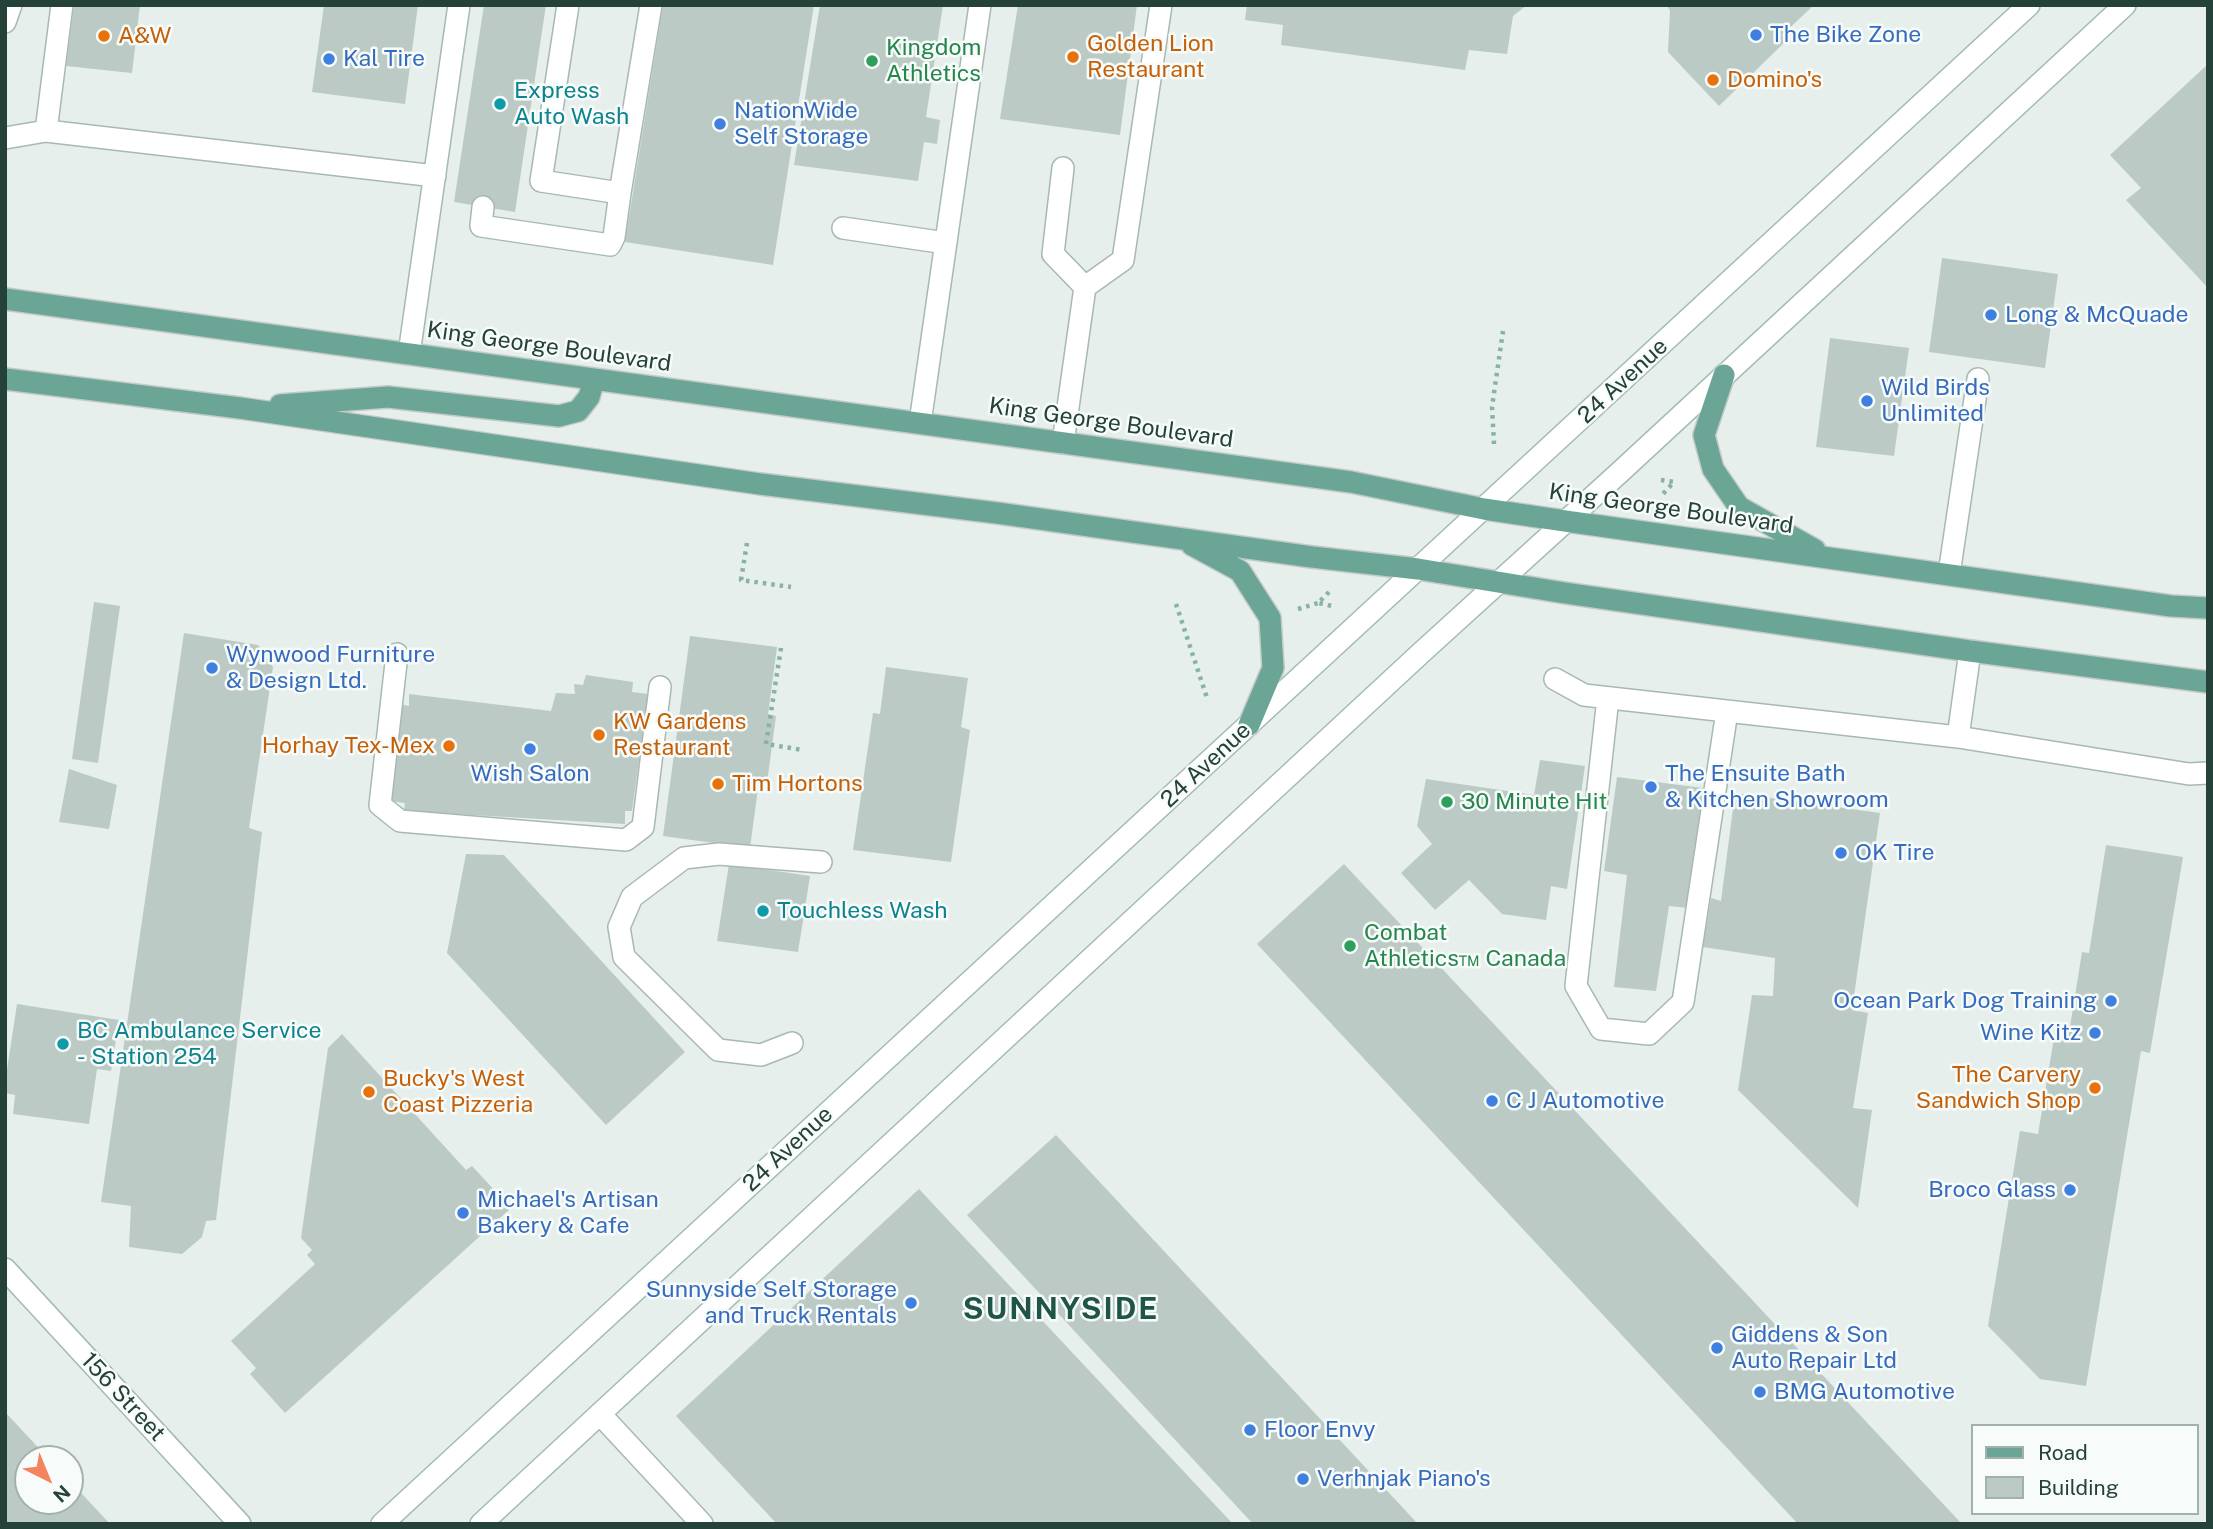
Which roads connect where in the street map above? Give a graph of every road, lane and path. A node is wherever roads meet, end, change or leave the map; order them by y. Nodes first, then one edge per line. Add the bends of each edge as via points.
1 (11, 5) edge
2 (62, 5) edge
3 (459, 5) edge
4 (568, 5) edge
5 (651, 5) edge
6 (980, 5) edge
7 (1161, 5) edge
8 (2029, 5) edge
9 (2125, 5) edge
10 (5, 22) edge
11 (47, 131) junction
12 (5, 138) edge
13 (1063, 168) dead end
14 (435, 176) junction
15 (621, 193) junction
16 (482, 207) dead end
17 (843, 228) dead end
18 (946, 243) junction
19 (1085, 287) junction
20 (10, 302) edge
21 (1503, 331) dead end
22 (409, 354) junction
23 (1724, 375) junction
24 (5, 379) edge
25 (594, 379) junction
26 (1978, 379) dead end
27 (240, 408) junction
28 (920, 423) junction
29 (1063, 443) junction
30 (1494, 444) dead end
31 (1661, 480) dead end
32 (1662, 495) dead end
33 (1484, 509) junction
34 (1564, 521) junction
35 (1181, 539) junction
36 (747, 543) dead end
37 (1826, 556) junction
38 (1418, 569) junction
39 (1949, 574) junction
40 (1498, 582) junction
41 (791, 587) dead end
42 (1333, 588) dead end
43 (1318, 603) junction
44 (1176, 604) dead end
45 (1336, 607) dead end
46 (2208, 608) edge
47 (1298, 609) dead end
48 (781, 649) dead end
49 (1970, 651) junction
50 (397, 654) dead end
51 (1555, 679) dead end
52 (2208, 682) edge
53 (660, 687) dead end
54 (1608, 698) junction
55 (1208, 701) dead end
56 (1727, 711) junction
57 (1249, 726) junction
58 (1958, 737) junction
59 (803, 750) dead end
60 (2208, 773) edge
61 (821, 862) dead end
62 (792, 1043) dead end
63 (5, 1269) edge
64 (600, 1414) junction
65 (240, 1524) edge
66 (382, 1524) edge
67 (481, 1524) edge
68 (702, 1524) edge

1 - 10 main road
2 - 11 main road
3 - 14 main road
4 - 15 main road via 541,181
5 - 15 main road
6 - 18 main road
7 - 19 main road via 1123,260
8 - 33 main road, 24 Avenue
9 - 23 main road
11 - 12 main road
11 - 14 main road
13 - 19 main road via 1053,254
14 - 22 main road
15 - 16 main road via 610,245 481,226
17 - 18 main road
18 - 28 main road
19 - 29 main road
20 - 22 main road, King George Boulevard
21 - 30 path via 1492,407
22 - 25 main road, King George Boulevard
23 - 34 main road
23 - 37 main road via 1704,435 1713,469 1739,507
24 - 27 main road
25 - 27 main road via 589,397 578,411 559,416 388,397
25 - 28 main road, King George Boulevard
26 - 39 main road
27 - 35 main road via 760,484
28 - 29 main road, King George Boulevard
29 - 33 main road, King George Boulevard via 1351,482
31 - 32 path via 1674,482
33 - 34 main road, King George Boulevard
33 - 38 main road, 24 Avenue
34 - 37 main road, King George Boulevard
34 - 40 main road
35 - 38 main road
35 - 57 main road via 1240,571 1270,618 1273,668
36 - 41 path via 741,580
37 - 39 main road, King George Boulevard
38 - 40 main road
38 - 57 main road, 24 Avenue
39 - 46 main road, King George Boulevard
40 - 49 main road
40 - 64 main road
42 - 43 path
43 - 45 path
43 - 47 path
44 - 55 path
48 - 59 path via 766,744
49 - 52 main road
49 - 58 main road
50 - 53 main road via 380,805 400,821 626,840 643,827
51 - 54 main road via 1584,695
54 - 56 main road
54 - 56 main road via 1576,986 1601,1029 1649,1034 1683,1002
56 - 58 main road
57 - 66 main road, 24 Avenue
58 - 60 main road via 2189,774
61 - 62 main road via 719,854 684,858 632,897 619,927 624,957 718,1050 761,1055
63 - 65 main road, 156 Street
64 - 67 main road
64 - 68 main road

